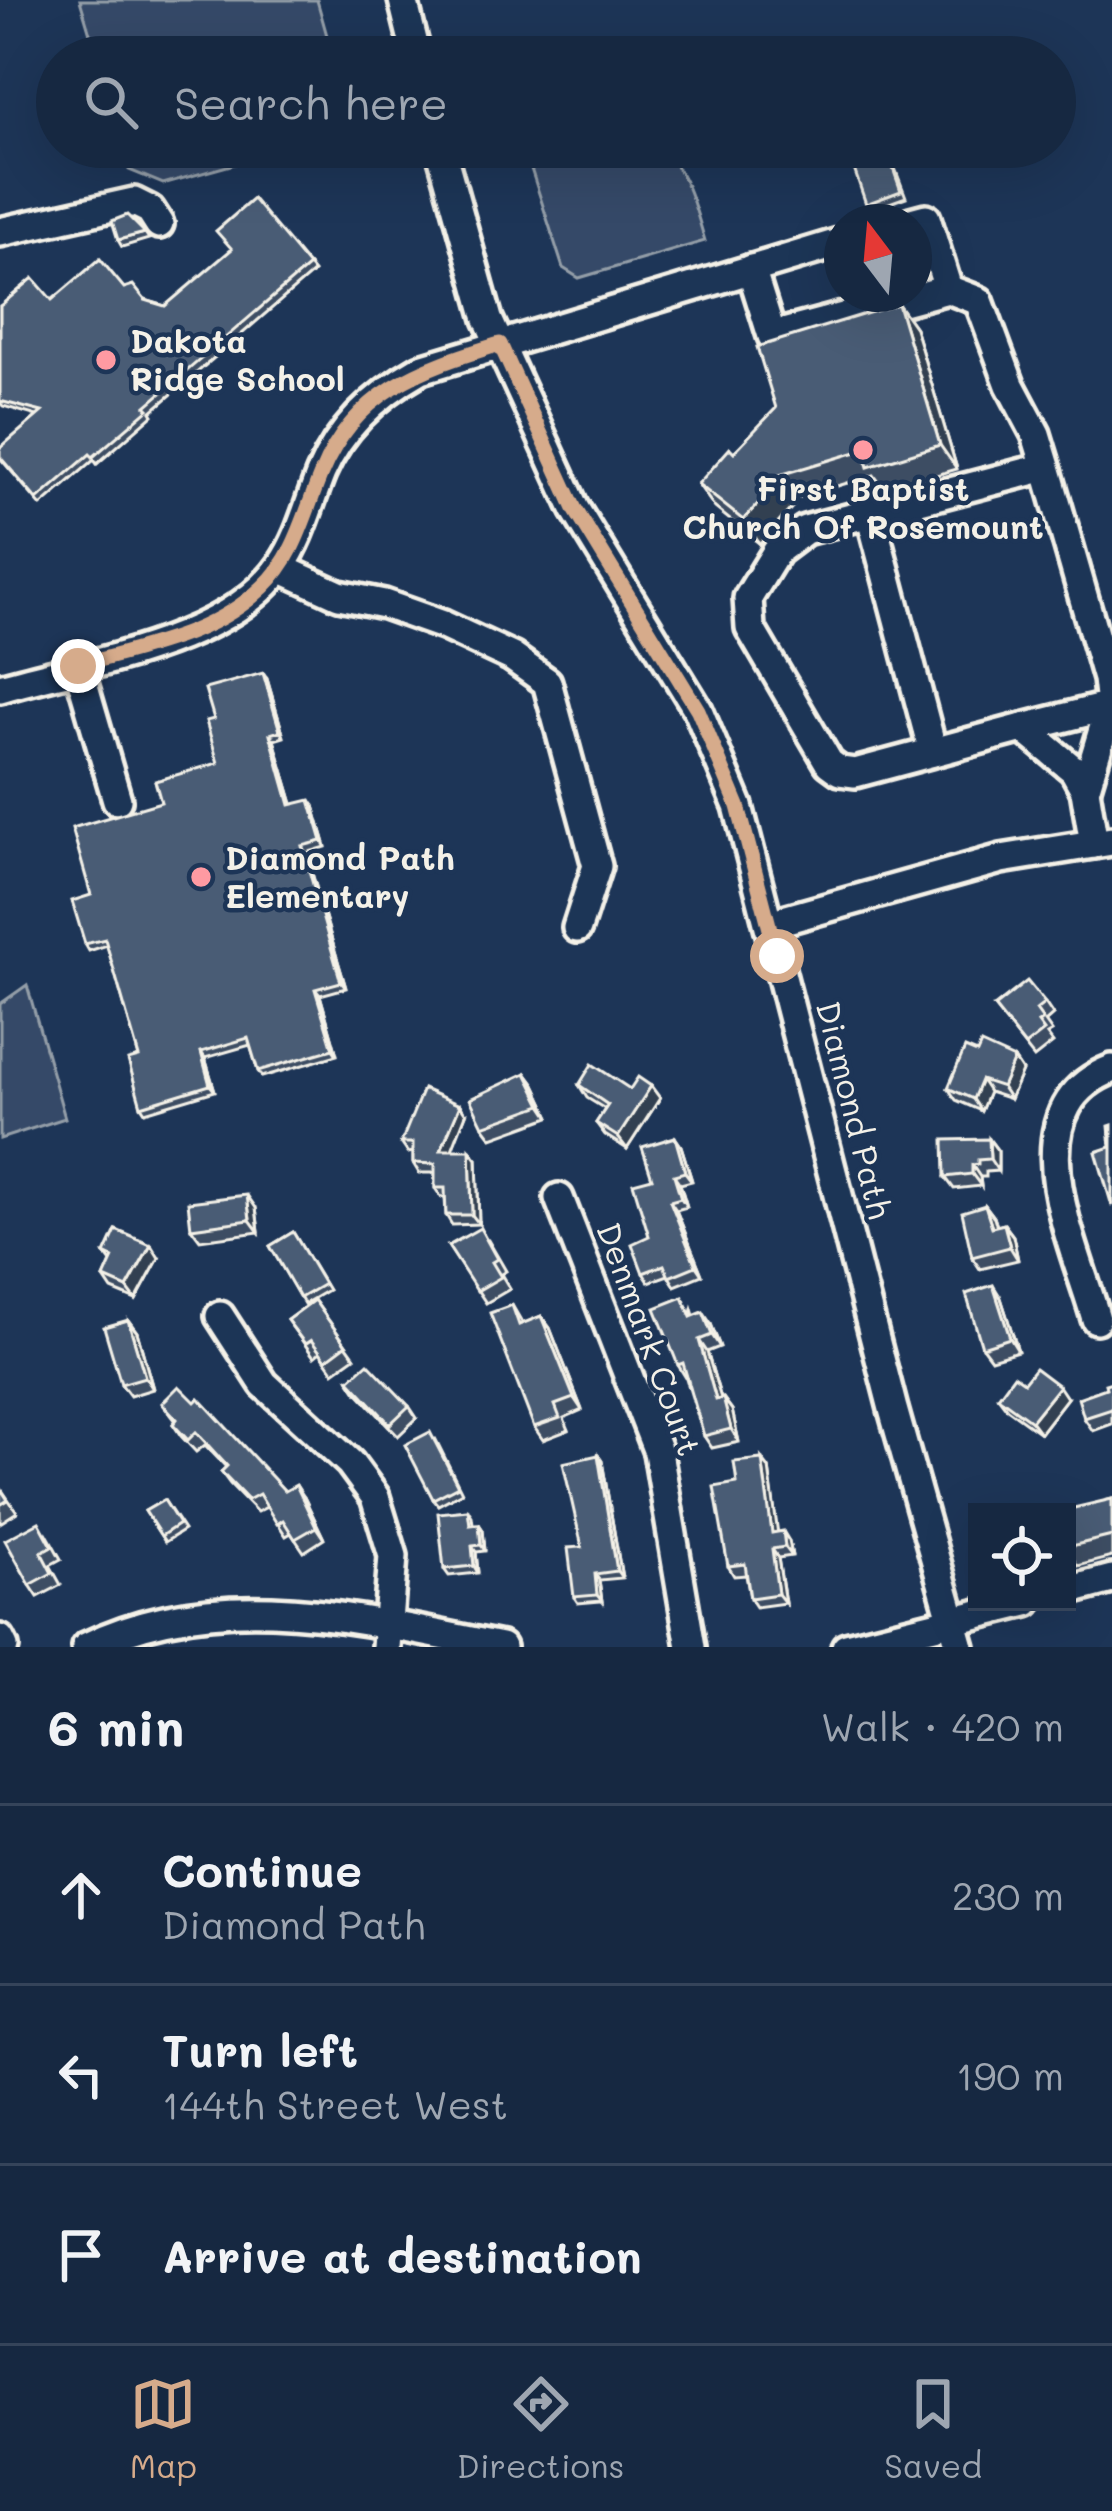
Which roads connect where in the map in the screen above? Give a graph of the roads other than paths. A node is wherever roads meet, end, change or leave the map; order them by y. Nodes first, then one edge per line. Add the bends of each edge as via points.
1 (403, 0) edge
2 (412, 36) edge
3 (446, 168) edge
4 (159, 224) dead end
5 (0, 232) edge
6 (932, 238) edge
7 (824, 247) edge
8 (751, 269) junction
9 (948, 290) junction
10 (500, 344) junction
11 (1046, 467) junction
12 (870, 513) junction
13 (280, 568) junction
14 (78, 666) junction
15 (0, 688) edge
16 (1110, 706) edge
17 (1023, 728) junction
18 (1097, 742) junction
19 (933, 752) junction
20 (1054, 752) junction
21 (1085, 790) junction
22 (117, 800) dead end
23 (1103, 842) edge
24 (769, 924) junction
25 (577, 928) dead end
26 (1112, 1069) edge
27 (560, 1198) dead end
28 (220, 1316) dead end
29 (1096, 1319) dead end
30 (1112, 1580) edge
31 (1076, 1589) edge
32 (1007, 1611) edge
33 (956, 1634) edge
34 (387, 1636) edge
35 (86, 1647) edge
36 (501, 1647) edge
37 (691, 1647) edge
38 (846, 1647) edge

1 - 2 street
3 - 10 street, Diamond Path
4 - 5 street via 134,202
6 - 9 street
7 - 8 street
8 - 9 street via 772,336
8 - 10 street
9 - 11 street via 979,301
10 - 13 street via 421,369 361,413 332,453
10 - 24 street, Diamond Path via 575,509 698,710 738,806
11 - 12 street
11 - 16 street
12 - 19 street
12 - 19 street via 805,530 776,551 748,598 750,628 840,771
13 - 14 street via 245,603 201,629
13 - 25 street via 442,625 547,682 598,866
14 - 15 street
14 - 22 street
16 - 17 street
16 - 18 street
17 - 19 street
17 - 20 street
18 - 20 street via 1077,754
18 - 21 street
20 - 21 street
21 - 23 street
23 - 24 street via 1001,859
24 - 33 street, Diamond Path
26 - 29 street via 1074,1094 1054,1144
27 - 37 street, Denmark Court via 658,1452
28 - 34 street via 264,1384 350,1462 375,1497 393,1556
30 - 31 street
32 - 33 street
33 - 38 street
34 - 35 street via 290,1609 196,1613
34 - 36 street

